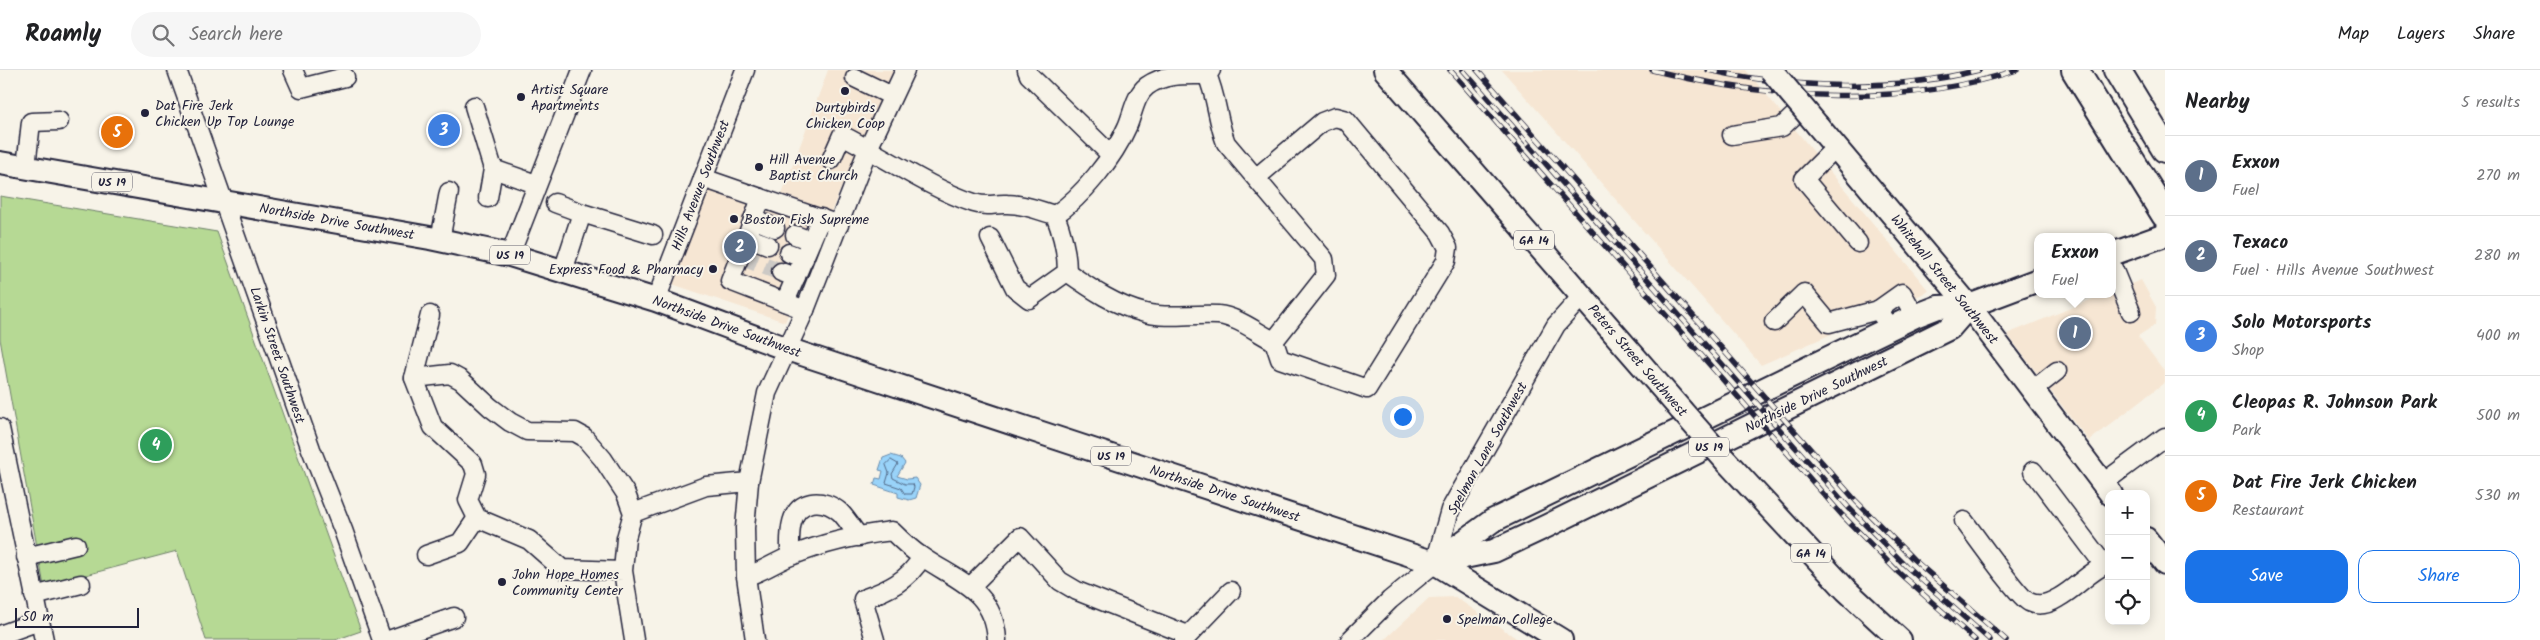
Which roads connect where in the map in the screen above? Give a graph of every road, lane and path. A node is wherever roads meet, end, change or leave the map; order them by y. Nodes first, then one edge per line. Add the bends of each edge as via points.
1 (177, 70) edge
2 (293, 70) edge
3 (582, 70) edge
4 (745, 70) edge
5 (905, 70) edge
6 (1027, 70) edge
7 (1386, 70) edge
8 (1771, 70) edge
9 (2076, 70) edge
10 (2117, 70) edge
11 (1209, 72) edge
12 (344, 77) dead end
13 (855, 78) dead end
14 (892, 96) junction
15 (474, 106) dead end
16 (1803, 107) junction
17 (58, 121) dead end
18 (1732, 135) dead end
19 (1836, 146) junction
20 (868, 149) junction
21 (2165, 149) edge
22 (1110, 155) junction
23 (832, 160) dead end
24 (0, 163) edge
25 (26, 167) junction
26 (493, 169) junction
27 (703, 178) junction
28 (1257, 178) junction
29 (536, 184) junction
30 (449, 192) dead end
31 (488, 198) dead end
32 (761, 198) junction
33 (223, 201) junction
34 (555, 203) dead end
35 (582, 213) junction
36 (2165, 215) edge
37 (1055, 216) junction
38 (821, 218) junction
39 (754, 219) junction
40 (839, 224) junction
41 (775, 228) dead end
42 (653, 235) dead end
43 (2165, 235) edge
44 (990, 238) dead end
45 (440, 240) junction
46 (1858, 243) dead end
47 (768, 245) dead end
48 (2116, 253) edge
49 (510, 255) junction
50 (739, 258) dead end
51 (563, 271) junction
52 (1066, 272) junction
53 (2116, 275) edge
54 (2034, 282) edge
55 (1583, 296) junction
56 (656, 300) junction
57 (785, 302) junction
58 (1969, 306) junction
59 (805, 310) junction
60 (1878, 310) junction
61 (2132, 312) dead end
62 (430, 315) dead end
63 (1915, 316) junction
64 (1774, 322) dead end
65 (1891, 328) junction
66 (1274, 341) junction
67 (787, 349) junction
68 (2058, 371) dead end
69 (414, 378) junction
70 (2033, 390) junction
71 (0, 428) edge
72 (2165, 437) edge
73 (2, 449) edge
74 (2032, 471) dead end
75 (748, 482) junction
76 (2107, 488) edge
77 (633, 513) junction
78 (477, 518) junction
79 (1964, 521) dead end
80 (860, 537) junction
81 (76, 544) dead end
82 (2150, 545) edge
83 (426, 555) dead end
84 (790, 556) junction
85 (26, 557) junction
86 (922, 557) junction
87 (1435, 563) junction
88 (2105, 563) edge
89 (2165, 563) edge
90 (2105, 565) edge
91 (623, 571) junction
92 (746, 576) junction
93 (81, 584) dead end
94 (971, 586) junction
95 (1231, 590) dead end
96 (34, 596) junction
97 (454, 617) dead end
98 (40, 621) junction
99 (0, 635) edge
100 (1186, 638) edge
101 (44, 640) edge
102 (382, 640) edge
103 (389, 640) edge
104 (634, 640) edge
105 (755, 640) edge
106 (875, 640) edge
107 (997, 640) edge
108 (1350, 640) edge
109 (1561, 640) edge
110 (1900, 640) edge

1 - 33 street, Larkin Street Southwest
2 - 12 street via 301,88
3 - 29 street
4 - 27 street, Hills Avenue Southwest
5 - 14 street
6 - 22 street
7 - 55 main road, Peters Street Southwest / GA 14
8 - 16 main road, Whitehall Street Southwest, bridge
9 - 36 highway
10 - 21 highway
11 - 22 street via 1168,76 1146,86 1136,101 1127,128
11 - 28 street via 1226,143
13 - 14 street
14 - 20 street
15 - 26 street
16 - 18 street via 1782,127
16 - 19 main road, Whitehall Street Southwest, bridge
17 - 25 street via 31,122
19 - 46 street via 1804,179
19 - 58 main road, Whitehall Street Southwest
20 - 23 street via 842,135
20 - 37 street via 973,202 988,207 1005,203 1024,206
20 - 40 street
22 - 37 street via 1072,204
24 - 25 main road, Northside Drive Southwest / US 19
25 - 33 main road, Northside Drive Southwest / US 19
26 - 29 street
26 - 31 street
27 - 32 street
27 - 56 street, Hills Avenue Southwest
28 - 66 street via 1324,259 1327,267 1326,275
28 - 66 street via 1322,122 1335,117 1346,120 1440,233 1448,248 1446,261 1367,389 1280,359
29 - 49 street
30 - 45 street
32 - 38 street
32 - 39 street
33 - 45 main road, Northside Drive Southwest / US 19
33 - 102 street, Larkin Street Southwest
34 - 35 street
35 - 42 street
35 - 51 street
37 - 52 street via 1067,253
38 - 40 street
38 - 57 street via 803,238 788,275
39 - 41 street
39 - 47 street via 746,238
40 - 59 street
43 - 48 main road
44 - 52 street via 1015,288 1029,299
45 - 49 main road, Northside Drive Southwest / US 19
49 - 51 main road, Northside Drive Southwest / US 19
50 - 57 street via 730,281
51 - 56 main road, Northside Drive Southwest / US 19
52 - 66 street via 1101,295 1147,314 1219,316 1237,320
53 - 61 street
54 - 58 main road, Northside Drive Southwest / US 19
55 - 87 street, Spelman Lane Southwest via 1556,325 1450,510
55 - 110 main road, Peters Street Southwest / GA 14, bridge via 1726,461 1846,590
56 - 67 main road, Northside Drive Southwest / US 19
57 - 59 street
58 - 63 main road, Northside Drive Southwest / US 19 via 1938,306
58 - 70 main road, Whitehall Street Southwest
58 - 87 main road, Northside Drive Southwest / US 19 via 1950,328 1546,526 1494,551
59 - 67 street
60 - 63 street via 1902,292
60 - 64 street via 1829,323 1804,293
60 - 65 street
62 - 69 street
63 - 65 main road, Northside Drive Southwest / US 19
65 - 87 main road, Northside Drive Southwest / US 19 via 1492,522
67 - 75 street via 767,393
67 - 87 main road, Northside Drive Southwest / US 19
68 - 70 street
69 - 77 street via 450,374 510,422 527,431 575,432 584,437 626,494
69 - 78 street via 433,428 473,464 476,474 468,500
70 - 76 main road, Whitehall Street Southwest
71 - 73 street
72 - 76 street
73 - 85 street
74 - 88 street
75 - 77 street via 706,486
75 - 92 street
77 - 91 street via 626,538
78 - 83 street via 460,543
78 - 91 street via 529,540 562,569
79 - 90 street via 2029,602 2041,605 2056,600
80 - 84 street
80 - 84 street via 840,512 820,502 804,505 796,512 790,532
80 - 86 street via 892,531
81 - 85 street
82 - 89 main road
84 - 92 street via 762,572
85 - 96 street
86 - 94 street
86 - 106 street via 904,580 863,599
87 - 108 street via 1390,600
87 - 109 main road
91 - 104 street
92 - 105 street
93 - 96 street
94 - 100 street via 1020,537 1060,581
94 - 107 street via 984,602
95 - 100 street
96 - 98 street
97 - 103 street
98 - 99 street
98 - 101 street

